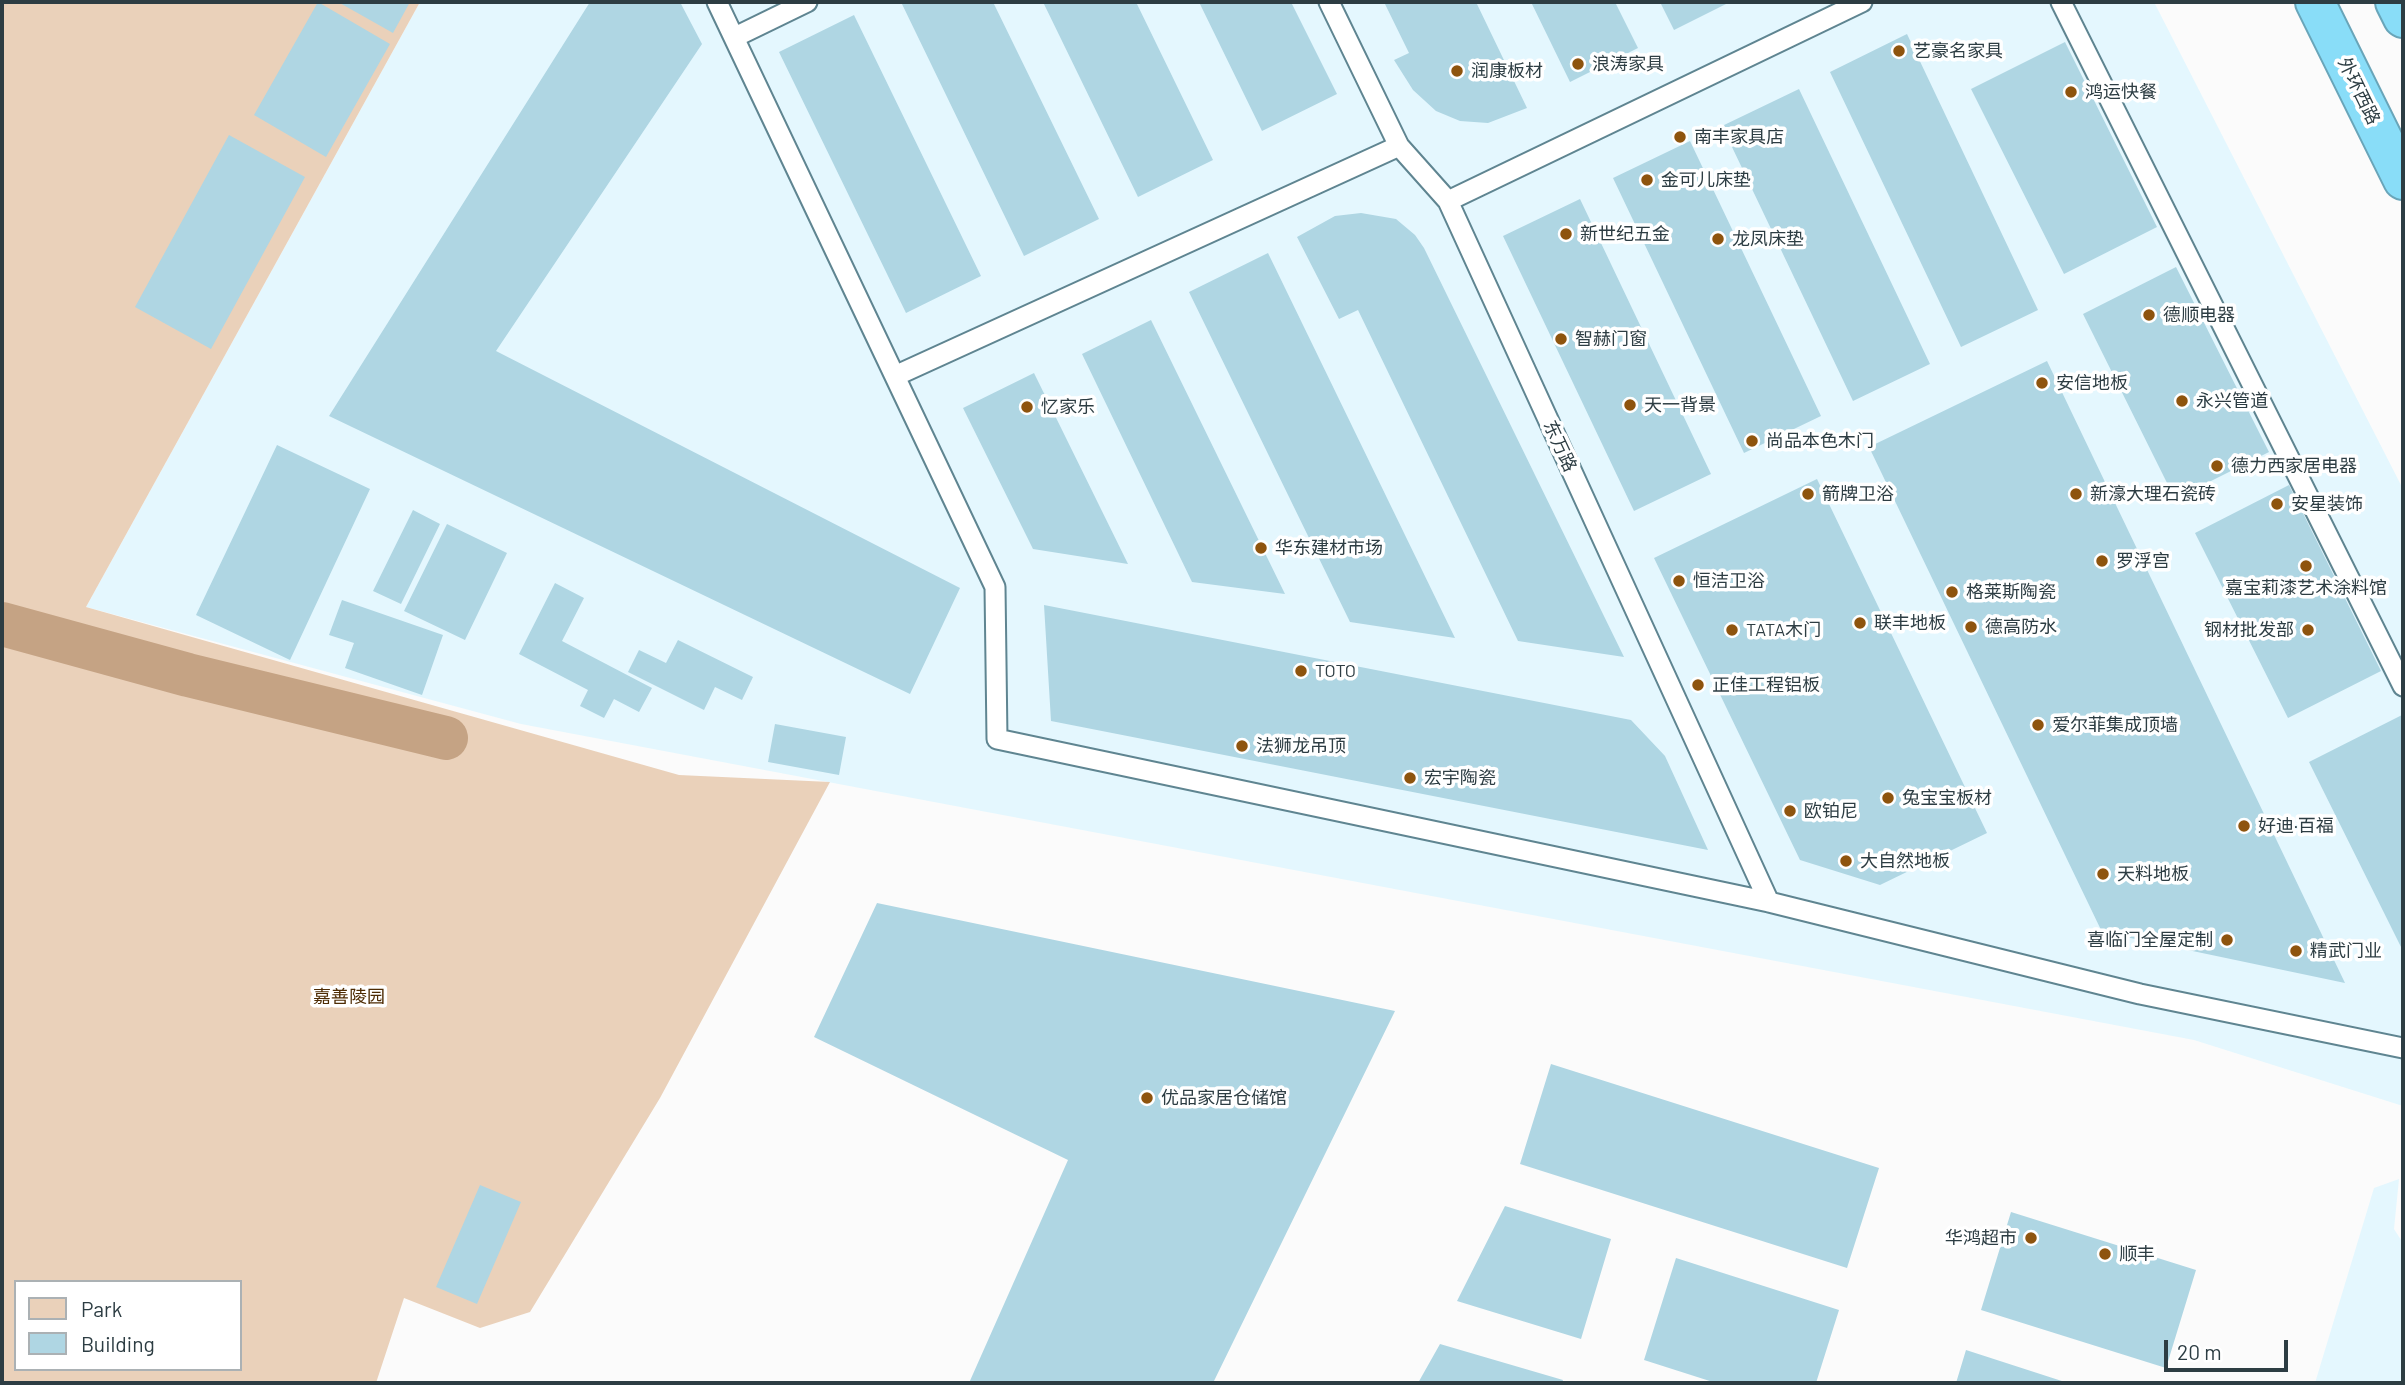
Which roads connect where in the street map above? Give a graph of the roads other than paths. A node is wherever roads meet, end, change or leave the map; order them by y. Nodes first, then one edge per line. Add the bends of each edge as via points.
1 (718, 2) edge
2 (807, 2) edge
3 (1329, 2) edge
4 (1862, 2) edge
5 (2061, 2) edge
6 (2315, 2) edge
7 (2395, 2) edge
8 (2403, 18) edge
9 (735, 37) junction
10 (1399, 146) junction
11 (2403, 180) edge
12 (1448, 201) junction
13 (895, 376) junction
14 (2403, 686) edge
15 (1769, 902) junction
16 (2403, 1048) edge

1 - 9 lane
2 - 9 lane
3 - 10 lane, 东万路
4 - 12 lane
5 - 14 lane
6 - 11 highway, 外环西路
7 - 8 highway
9 - 13 lane
10 - 12 lane, 东万路
10 - 13 lane
12 - 15 lane, 东万路
13 - 15 lane via 995,587 997,739
15 - 16 lane via 2140,994

